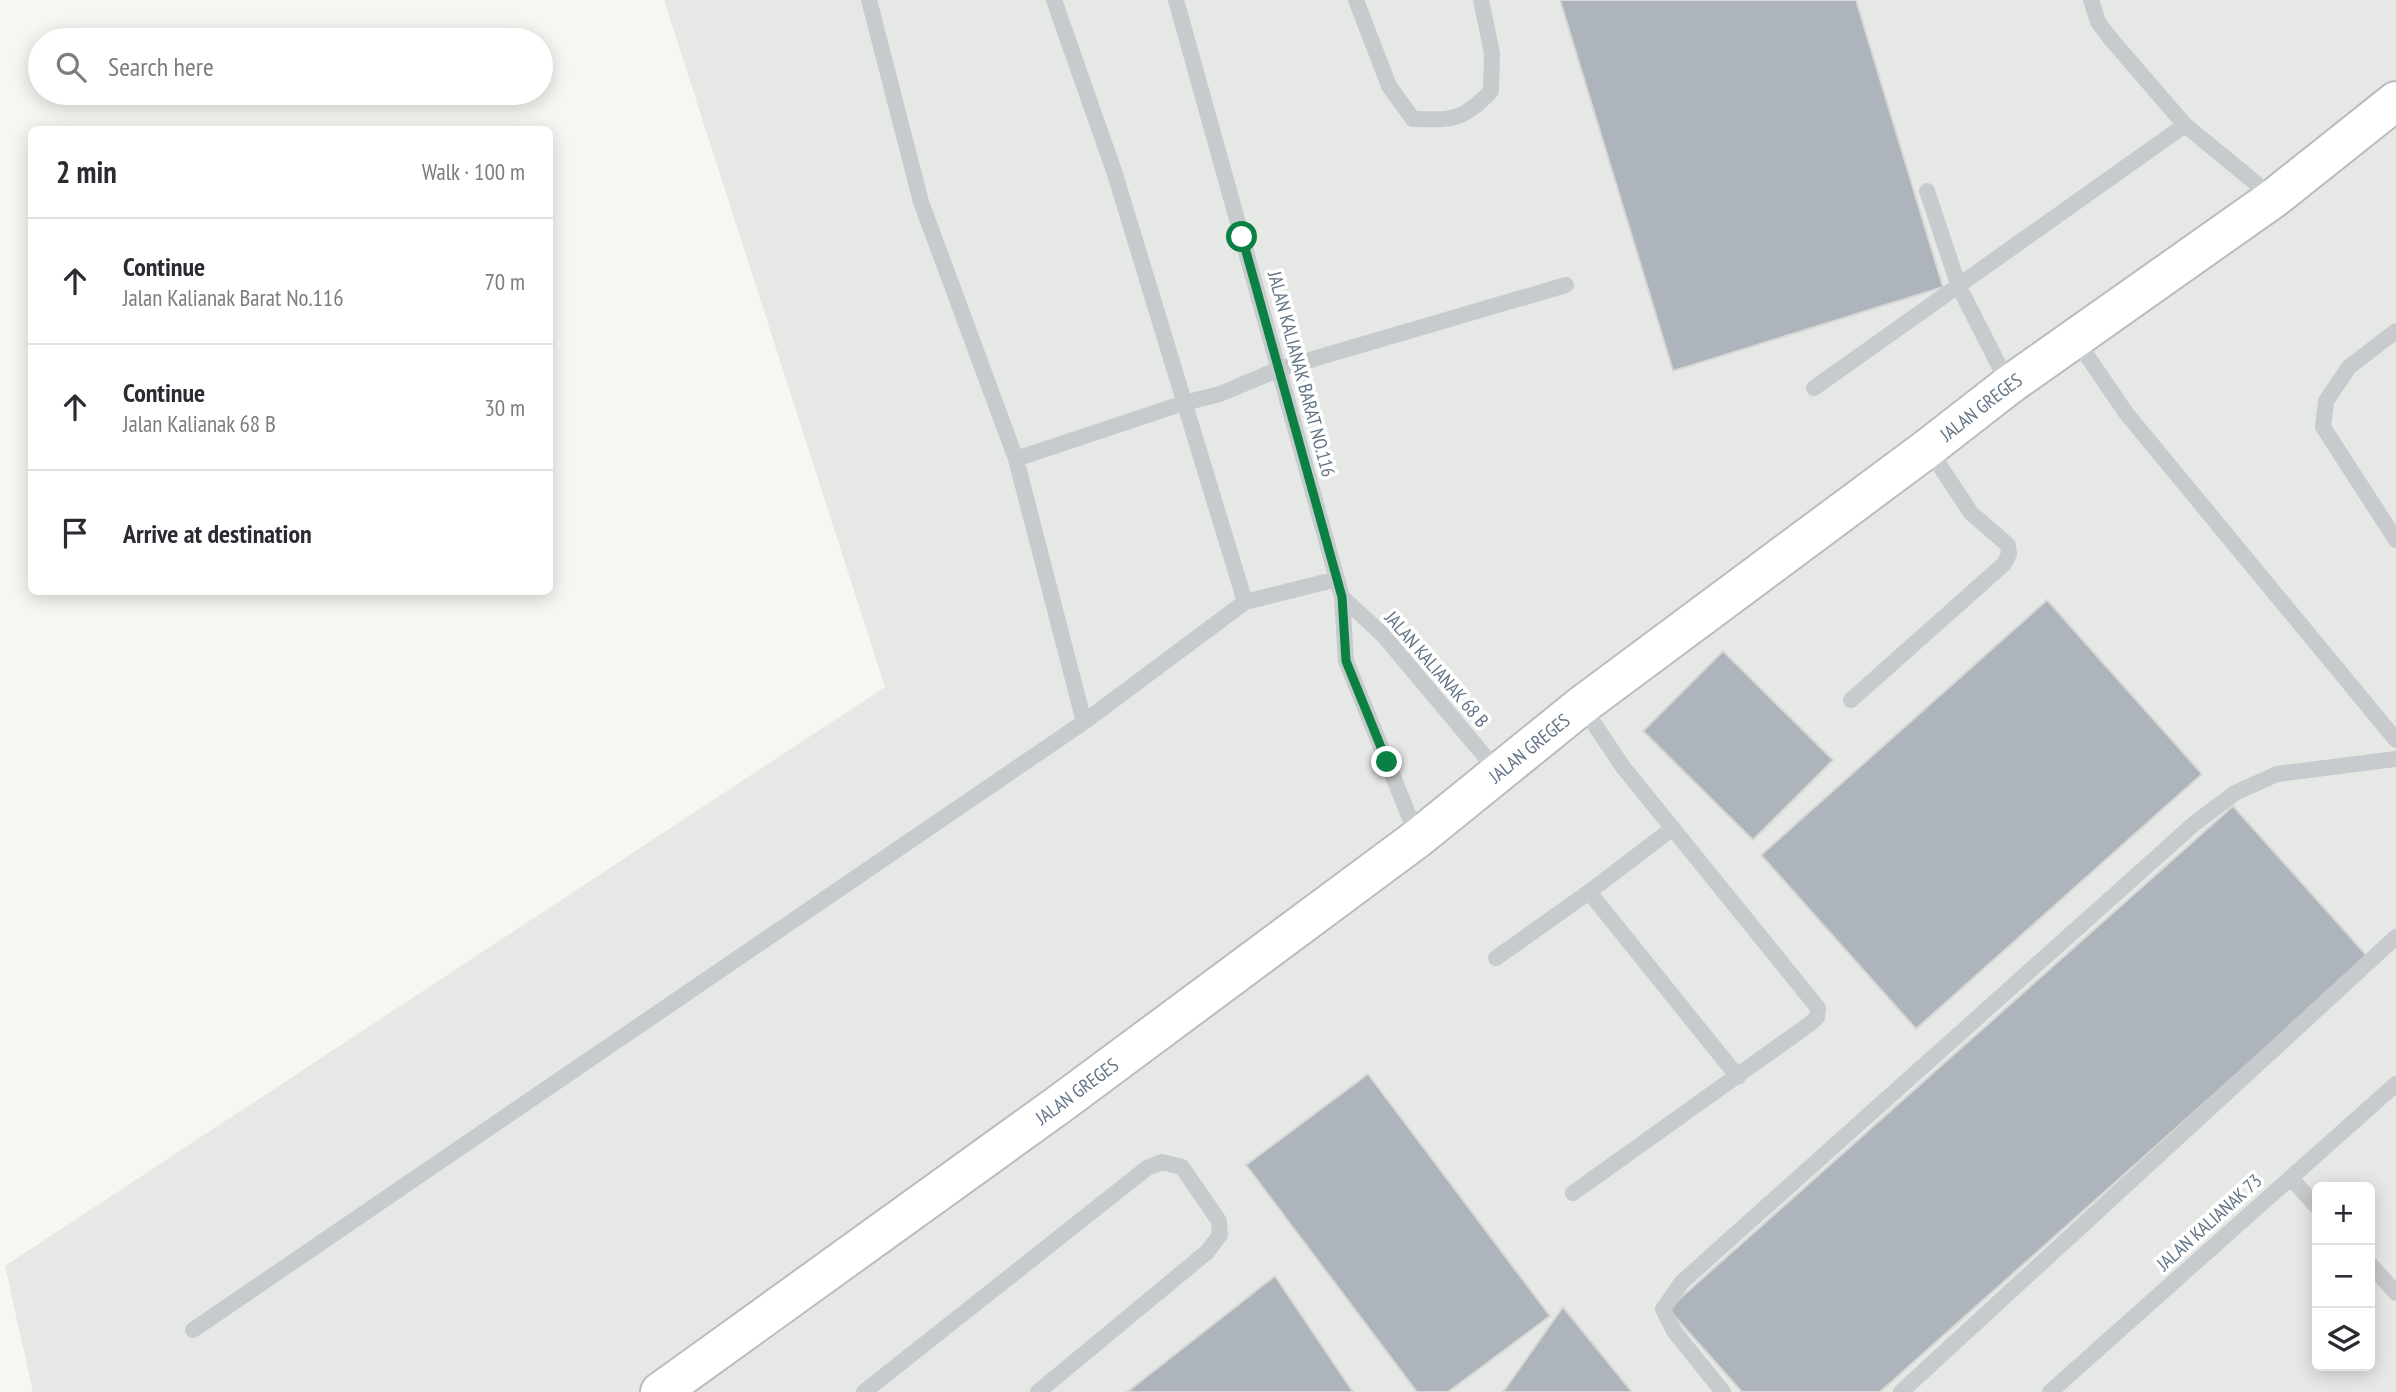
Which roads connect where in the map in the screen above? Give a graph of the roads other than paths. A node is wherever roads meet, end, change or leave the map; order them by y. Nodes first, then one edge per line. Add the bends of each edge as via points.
1 (869, 0) edge
2 (1054, 0) edge
3 (1178, 0) edge
4 (1356, 0) edge
5 (1481, 0) edge
6 (2091, 0) edge
7 (2396, 100) edge
8 (2185, 125) junction
9 (1927, 191) dead end
10 (2274, 198) junction
11 (1566, 285) dead end
12 (1959, 287) junction
13 (2396, 331) edge
14 (2075, 338) junction
15 (1279, 369) junction
16 (2008, 385) junction
17 (1814, 388) dead end
18 (1184, 403) junction
19 (1928, 448) junction
20 (1016, 459) junction
21 (2396, 540) edge
22 (1336, 579) junction
23 (1342, 597) junction
24 (1245, 602) junction
25 (1851, 700) dead end
26 (1581, 706) junction
27 (1084, 722) junction
28 (2396, 740) edge
29 (2396, 759) edge
30 (1499, 774) junction
31 (1673, 828) junction
32 (1418, 838) junction
33 (1589, 892) junction
34 (2396, 937) edge
35 (1496, 958) dead end
36 (1738, 1077) junction
37 (2394, 1090) edge
38 (2291, 1178) junction
39 (1573, 1194) dead end
40 (2312, 1201) edge
41 (2375, 1270) edge
42 (2396, 1293) edge
43 (193, 1330) dead end
44 (2069, 1386) edge
45 (660, 1392) edge
46 (864, 1392) edge
47 (1038, 1392) edge
48 (1723, 1392) edge
49 (1902, 1392) edge
50 (2050, 1392) edge

1 - 20 lane via 920,202
2 - 18 lane via 1115,174
3 - 15 lane, JALAN KALIANAK BARAT NO.116
4 - 5 lane via 1389,86 1413,119 1451,120 1475,108 1491,91 1492,53
6 - 8 lane via 2098,22 2110,38
7 - 10 highway, JALAN GREGES
8 - 10 lane
8 - 12 lane
9 - 12 lane
10 - 14 highway, JALAN GREGES
11 - 15 lane
12 - 16 lane
12 - 17 lane
13 - 21 lane via 2350,366 2326,401 2323,427
14 - 16 highway, JALAN GREGES
14 - 28 lane via 2126,413
15 - 18 lane via 1220,394
15 - 22 lane, JALAN KALIANAK BARAT NO.116
16 - 19 highway, JALAN GREGES
18 - 20 lane
18 - 24 lane
19 - 25 lane via 1971,513 2008,545 2009,554 2004,564
19 - 26 highway, JALAN GREGES
20 - 27 lane
22 - 23 lane, JALAN KALIANAK BARAT NO.116
22 - 24 lane
23 - 30 lane, JALAN KALIANAK 68 B via 1384,636
23 - 32 lane via 1346,661
24 - 27 lane
26 - 30 highway, JALAN GREGES
26 - 31 lane
27 - 43 lane
29 - 48 lane via 2277,774 2235,793 2195,823 1682,1282 1663,1308 1674,1331
30 - 32 highway, JALAN GREGES
31 - 33 lane
31 - 36 lane via 1818,1008 1811,1023
32 - 45 highway, JALAN GREGES
33 - 35 lane
33 - 36 lane
34 - 49 lane
36 - 39 lane
37 - 38 lane, JALAN KALIANAK 73
38 - 40 lane
38 - 44 lane, JALAN KALIANAK 73
41 - 42 lane
44 - 50 lane, JALAN KALIANAK 73
46 - 47 lane via 1147,1168 1162,1162 1182,1167 1219,1221 1220,1235 1207,1252

